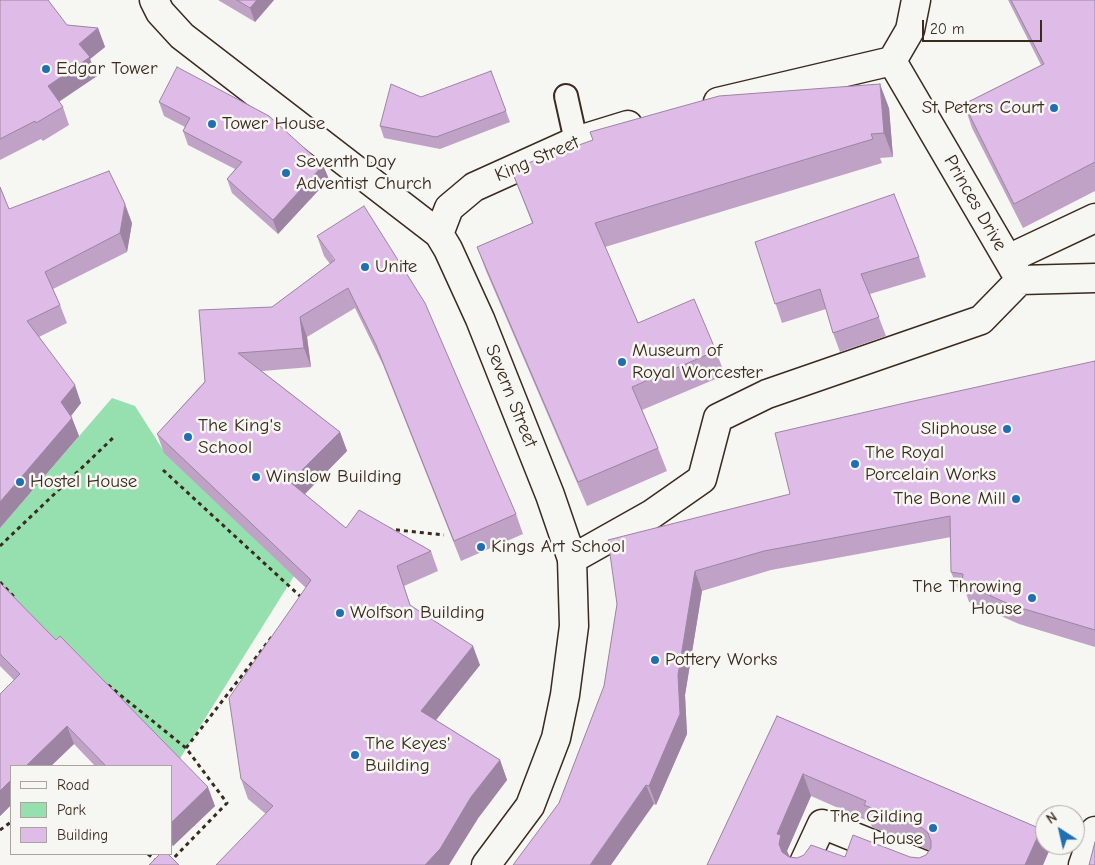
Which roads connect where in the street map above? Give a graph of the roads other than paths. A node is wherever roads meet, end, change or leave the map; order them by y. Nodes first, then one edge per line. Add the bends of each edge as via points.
1 (154, 0) edge
2 (916, 0) edge
3 (892, 60) junction
4 (566, 96) dead end
5 (694, 108) edge
6 (648, 119) edge
7 (576, 141) junction
8 (1095, 218) edge
9 (439, 234) junction
10 (1014, 270) junction
11 (1095, 278) edge
12 (572, 559) junction
13 (1095, 831) edge
14 (486, 865) edge
15 (803, 865) edge
16 (924, 865) edge
17 (1083, 865) edge

1 - 9 street, Severn Street via 160,12 182,36
2 - 3 street via 910,30
3 - 5 street
3 - 10 street, Princes Drive
4 - 7 lane
6 - 7 street, King Street
7 - 9 street, King Street via 474,186 449,208
8 - 10 street
9 - 12 street, Severn Street via 480,319
10 - 11 street
10 - 12 street via 981,320 767,394 718,418 702,479 652,514
12 - 14 street, Severn Street via 574,626 566,694 556,738 530,806
13 - 17 street
15 - 16 street via 822,824

